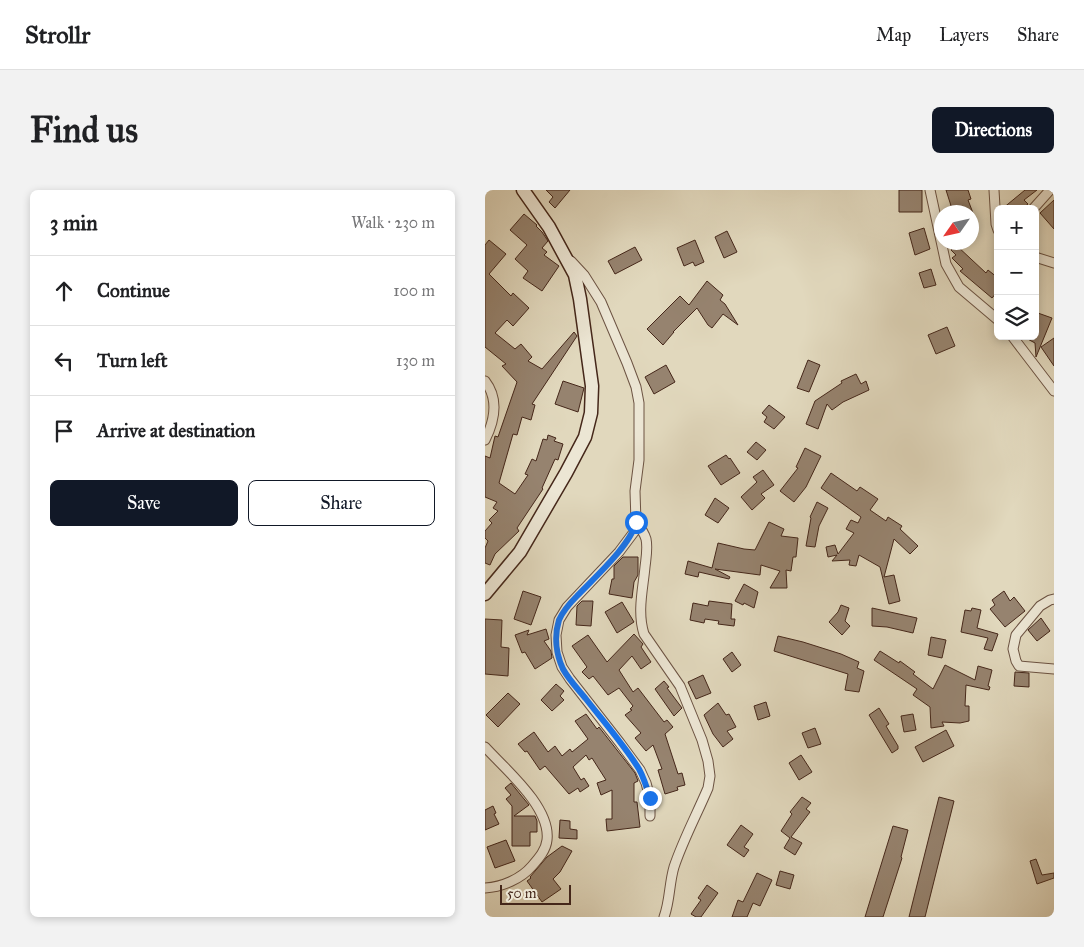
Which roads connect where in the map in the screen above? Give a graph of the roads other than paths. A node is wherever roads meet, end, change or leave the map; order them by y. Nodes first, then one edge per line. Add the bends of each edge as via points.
1 (523, 190) edge
2 (929, 190) edge
3 (994, 190) edge
4 (1049, 190) edge
5 (995, 205) edge
6 (1036, 205) edge
7 (563, 252) junction
8 (1039, 258) edge
9 (1054, 263) edge
10 (994, 317) edge
11 (1015, 340) edge
12 (485, 381) edge
13 (1054, 392) edge
14 (485, 440) edge
15 (636, 522) junction
16 (485, 594) edge
17 (1054, 599) edge
18 (1054, 669) edge
19 (485, 747) edge
20 (650, 816) dead end
21 (485, 888) edge
22 (664, 917) edge

1 - 7 main road
2 - 10 street via 946,264 959,287
3 - 5 street
4 - 6 street
7 - 15 street via 593,288 636,387 640,428
7 - 16 main road via 575,275 580,299 592,386 591,413 585,437 520,552
8 - 9 street
11 - 13 street
12 - 14 street via 493,396 494,408
15 - 20 street via 634,532 619,552 567,607 559,620 556,635 562,667 640,770 650,798
15 - 22 street via 643,531 647,552 641,625 681,686 702,740 710,776 709,788 675,864
17 - 18 street via 1040,606 1017,635 1013,649 1019,666
19 - 21 street via 533,799 543,816 547,841 541,856 529,870 511,881

